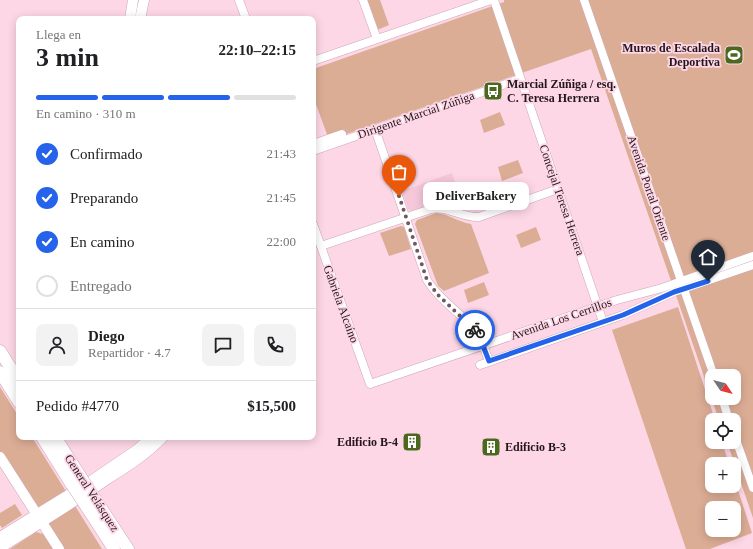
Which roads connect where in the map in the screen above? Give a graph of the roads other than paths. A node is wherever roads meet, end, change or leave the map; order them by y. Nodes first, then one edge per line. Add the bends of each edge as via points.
1 (133, 0) edge
2 (144, 0) edge
3 (239, 0) edge
4 (363, 0) edge
5 (493, 0) edge
6 (584, 0) edge
7 (130, 16) edge
8 (141, 16) edge
9 (245, 16) edge
10 (377, 39) junction
11 (316, 60) edge
12 (520, 79) junction
13 (375, 130) junction
14 (342, 134) dead end
15 (316, 143) edge
16 (316, 150) edge
17 (558, 189) junction
18 (406, 217) junction
19 (316, 232) edge
20 (321, 246) junction
21 (753, 256) edge
22 (753, 266) edge
23 (683, 285) junction
24 (598, 306) junction
25 (603, 322) junction
26 (483, 346) junction
27 (0, 351) edge
28 (489, 361) junction
29 (480, 365) dead end
30 (712, 369) edge
31 (0, 372) edge
32 (16, 376) edge
33 (370, 384) joint
34 (16, 397) edge
35 (44, 440) edge
36 (56, 440) edge
37 (148, 440) edge
38 (160, 440) edge
39 (739, 449) edge
40 (0, 457) edge
41 (77, 482) junction
42 (753, 488) edge
43 (91, 503) junction
44 (39, 518) junction
45 (99, 526) junction
46 (0, 537) edge
47 (0, 548) edge
48 (59, 549) edge
49 (109, 549) edge
50 (114, 549) edge
51 (128, 549) edge

1 - 7 main road
2 - 8 main road
3 - 9 street
4 - 10 street
5 - 10 street
5 - 12 street, Concejal Teresa Herrera
6 - 23 street, Avenida Portal Oriente
10 - 11 street
12 - 13 street, Dirigente Marcial Zúñiga
12 - 17 street, Concejal Teresa Herrera
13 - 16 street, Dirigente Marcial Zúñiga
13 - 18 street
14 - 15 street
17 - 18 street via 479,217 471,218 438,208
17 - 24 street, Concejal Teresa Herrera
18 - 20 street
18 - 26 street via 424,272 432,288 470,325
19 - 20 street, Gabriela Alcaíno
20 - 33 street, Gabriela Alcaíno
21 - 23 street, Avenida Los Cerrillos
22 - 23 street, Avenida Los Cerrillos
23 - 24 street, Avenida Los Cerrillos
23 - 25 street, Avenida Los Cerrillos via 623,315
23 - 30 street, Avenida Portal Oriente
24 - 25 street, Concejal Teresa Herrera
24 - 26 street, Avenida Los Cerrillos
25 - 28 street, Avenida Los Cerrillos
26 - 28 street
26 - 33 street, Avenida Los Cerrillos
27 - 32 highway
28 - 29 street, Avenida Los Cerrillos
31 - 34 highway
35 - 41 highway, General Velásquez
36 - 41 highway, General Velásquez
37 - 44 main road
38 - 44 main road via 68,506
39 - 42 street
40 - 44 main road
41 - 43 highway, General Velásquez, bridge
43 - 45 highway, General Velásquez
43 - 51 highway, General Velásquez
44 - 46 main road
44 - 47 main road
44 - 48 main road
45 - 49 highway
45 - 50 highway, General Velásquez

